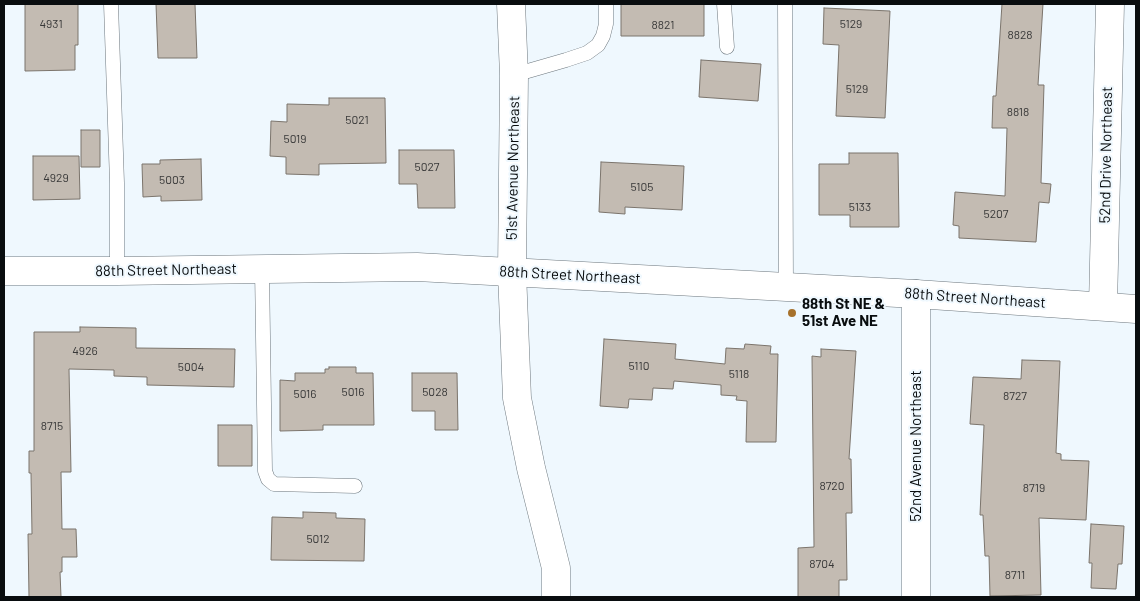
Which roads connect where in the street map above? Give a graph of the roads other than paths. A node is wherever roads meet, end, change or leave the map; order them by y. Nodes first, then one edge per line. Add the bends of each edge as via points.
1 (111, 4) edge
2 (511, 4) edge
3 (606, 4) edge
4 (724, 4) edge
5 (784, 4) edge
6 (1110, 4) edge
7 (727, 47) dead end
8 (514, 75) junction
9 (262, 269) junction
10 (4, 271) edge
11 (117, 271) junction
12 (512, 272) junction
13 (786, 288) junction
14 (916, 294) junction
15 (1102, 306) junction
16 (1136, 309) edge
17 (355, 486) dead end
18 (556, 597) edge
19 (916, 597) edge

1 - 11 lane
2 - 8 street, 51st Avenue Northeast
3 - 8 lane via 606,24 598,45 587,53
4 - 7 lane
5 - 13 lane
6 - 15 street, 52nd Drive Northeast
8 - 12 street, 51st Avenue Northeast
9 - 11 street, 88th Street Northeast
9 - 12 street, 88th Street Northeast via 417,267
9 - 17 lane via 265,471 268,479 274,484
10 - 11 street, 88th Street Northeast
12 - 13 street, 88th Street Northeast
12 - 18 street, 51st Avenue Northeast via 517,398 556,568
13 - 14 street, 88th Street Northeast
14 - 15 street, 88th Street Northeast
14 - 19 street, 52nd Avenue Northeast
15 - 16 street, 88th Street Northeast

